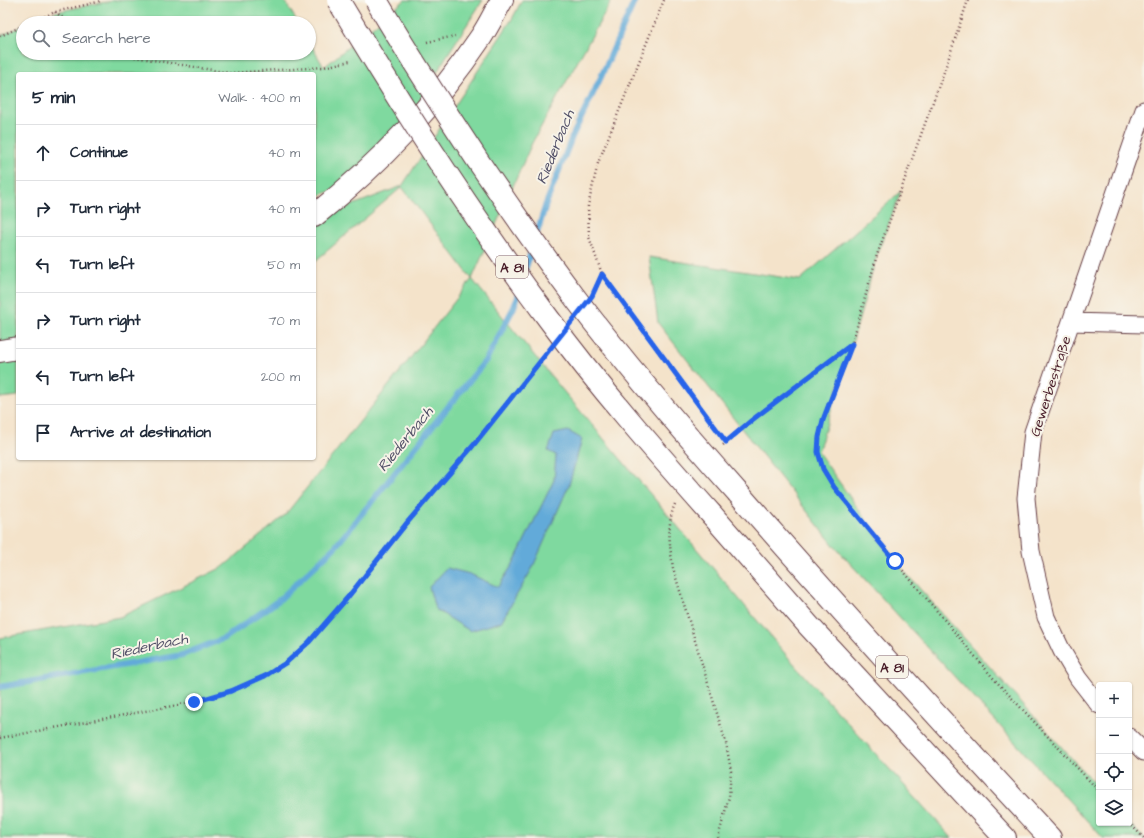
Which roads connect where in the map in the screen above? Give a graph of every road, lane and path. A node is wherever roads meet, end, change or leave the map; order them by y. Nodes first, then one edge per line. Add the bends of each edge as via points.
1 (101, 0) edge
2 (338, 0) edge
3 (376, 0) edge
4 (502, 0) edge
5 (664, 0) edge
6 (968, 0) edge
7 (55, 12) junction
8 (46, 16) edge
9 (60, 16) edge
10 (16, 29) edge
11 (461, 34) dead end
12 (0, 36) edge
13 (423, 43) dead end
14 (153, 60) edge
15 (354, 60) dead end
16 (224, 72) edge
17 (246, 72) edge
18 (1144, 110) edge
19 (316, 214) edge
20 (602, 274) junction
21 (592, 296) dead end
22 (1071, 322) junction
23 (1144, 324) edge
24 (852, 344) junction
25 (16, 348) edge
26 (0, 351) edge
27 (548, 352) dead end
28 (726, 442) junction
29 (721, 447) dead end
30 (676, 502) dead end
31 (1096, 701) edge
32 (0, 738) edge
33 (1132, 740) edge
34 (1144, 752) edge
35 (1098, 790) edge
36 (1132, 826) edge
37 (718, 838) edge
38 (1005, 838) edge
39 (1050, 838) edge
40 (1144, 838) edge

1 - 7 path
2 - 38 main road, A 81, bridge via 441,165 548,318 596,380 656,452 831,649
3 - 39 main road, A 81, bridge via 396,35 534,244 624,360 838,606
4 - 19 main road via 482,35 427,107 394,144
5 - 20 path via 598,163 588,206 589,237
6 - 24 path via 877,254
7 - 8 path
7 - 9 path
10 - 12 path
11 - 13 path
14 - 16 path
15 - 17 path via 324,67
18 - 22 street, Gewerbestraße
20 - 21 path
20 - 28 path
22 - 23 street
22 - 31 street, Gewerbestraße via 1033,432 1026,498 1031,551 1046,617 1078,678
24 - 28 path
24 - 35 path via 819,437 818,452 823,469 839,492 994,679
25 - 26 main road
27 - 32 path via 348,597 309,642 287,662 265,676 231,691 194,702
28 - 29 path
30 - 37 path via 670,526 674,568 726,743 731,771 729,797
33 - 34 street
36 - 40 path

